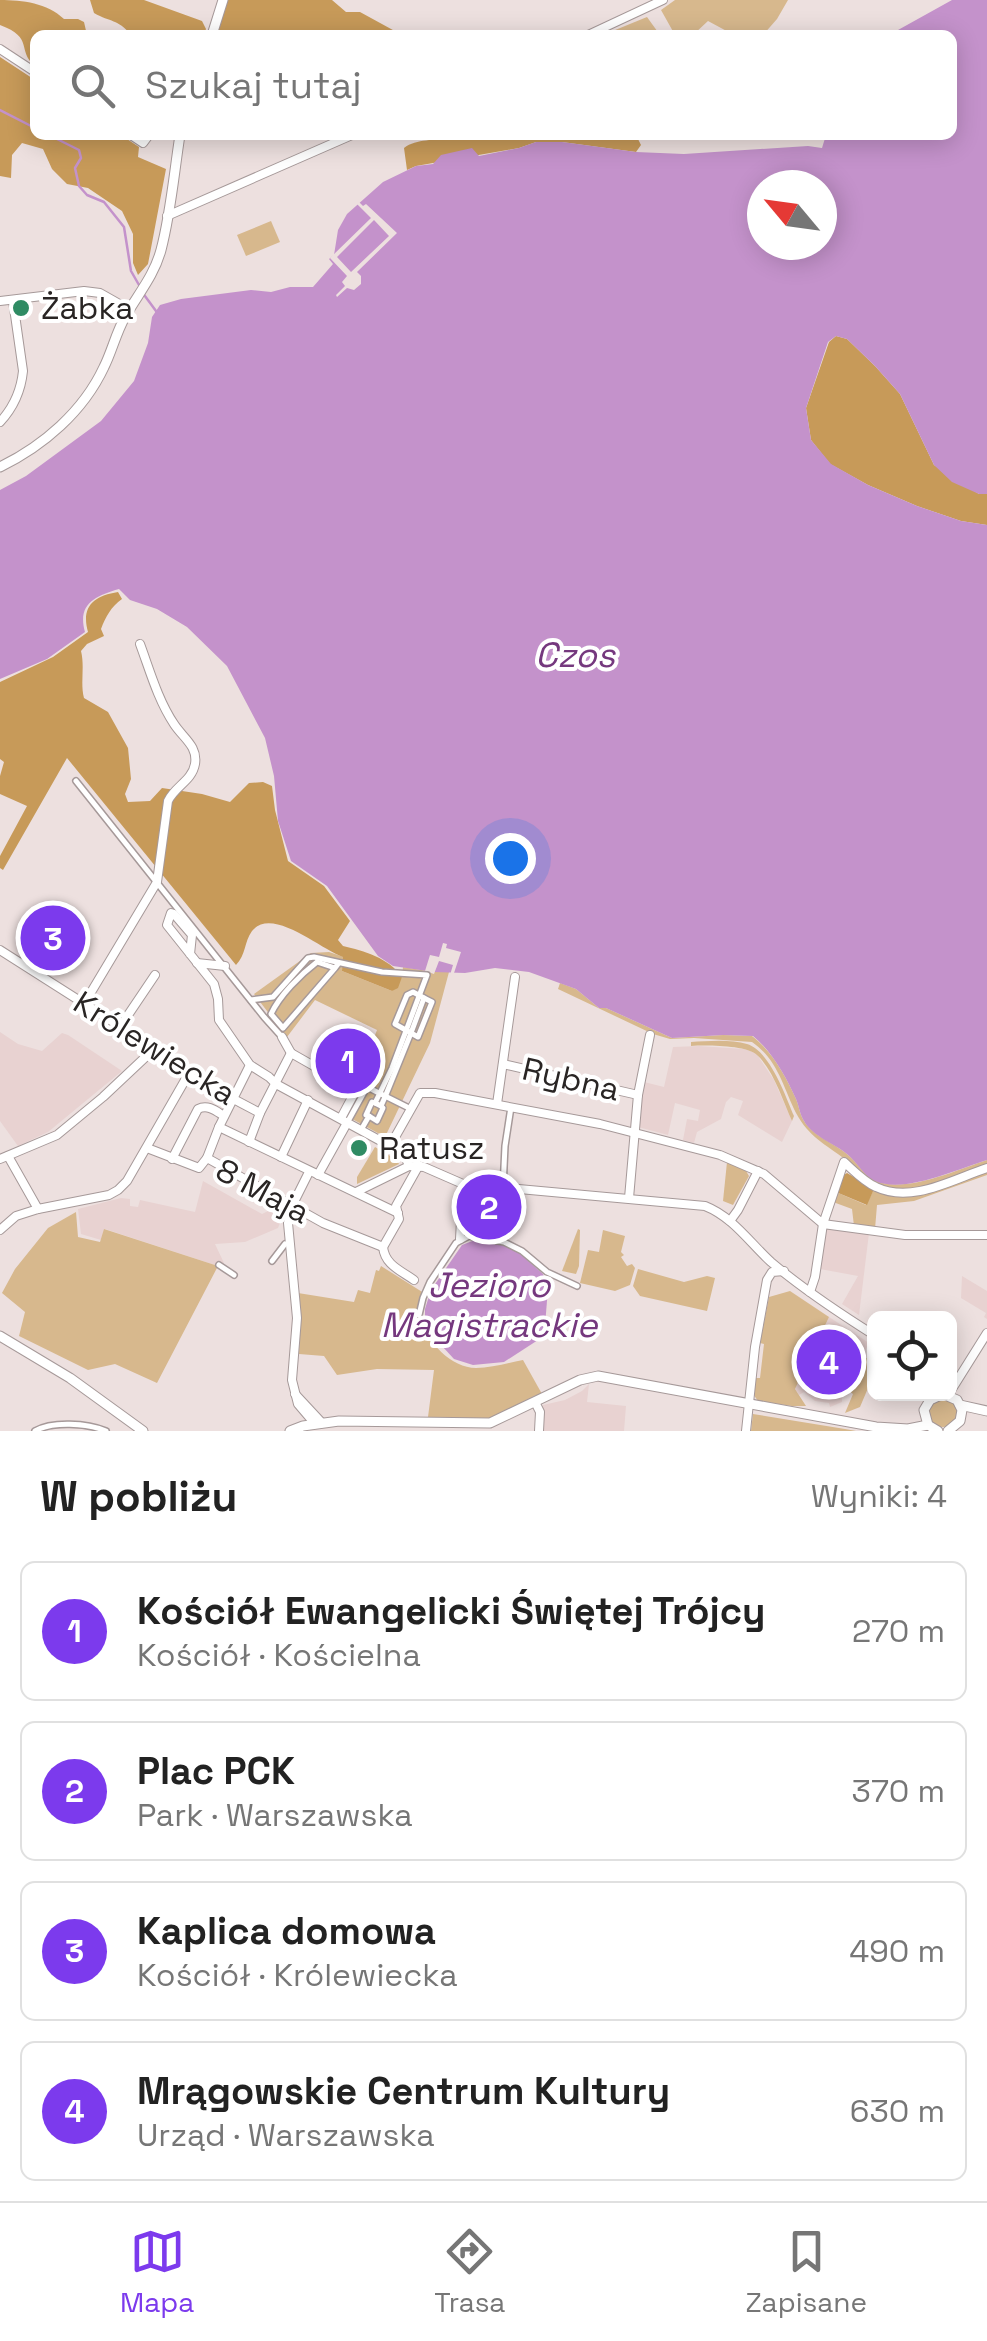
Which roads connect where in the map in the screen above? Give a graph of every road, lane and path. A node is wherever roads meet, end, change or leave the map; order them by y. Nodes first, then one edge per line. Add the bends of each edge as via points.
1 (223, 0) edge
2 (663, 0) edge
3 (214, 30) edge
4 (599, 30) edge
5 (0, 49) edge
6 (30, 69) edge
7 (179, 140) edge
8 (341, 140) edge
9 (168, 216) junction
10 (13, 301) junction
11 (0, 302) edge
12 (130, 310) junction
13 (0, 422) edge
14 (0, 468) edge
15 (140, 644) dead end
16 (76, 781) dead end
17 (156, 882) junction
18 (0, 950) edge
19 (190, 954) junction
20 (197, 963) junction
21 (225, 966) junction
22 (336, 966) junction
23 (155, 975) dead end
24 (515, 978) dead end
25 (422, 996) junction
26 (273, 997) junction
27 (251, 1000) junction
28 (84, 1004) junction
29 (261, 1018) junction
30 (120, 1027) junction
31 (408, 1032) junction
32 (282, 1033) junction
33 (650, 1034) dead end
34 (153, 1050) junction
35 (292, 1054) junction
36 (503, 1064) junction
37 (250, 1065) junction
38 (188, 1075) junction
39 (276, 1084) junction
40 (383, 1095) junction
41 (638, 1095) junction
42 (234, 1099) junction
43 (308, 1100) junction
44 (497, 1104) junction
45 (407, 1107) dead end
46 (511, 1107) junction
47 (260, 1113) junction
48 (224, 1116) junction
49 (344, 1120) junction
50 (219, 1127) junction
51 (361, 1130) junction
52 (635, 1132) junction
53 (246, 1140) junction
54 (147, 1148) junction
55 (393, 1149) junction
56 (4, 1157) edge
57 (280, 1157) junction
58 (206, 1158) junction
59 (172, 1159) junction
60 (414, 1166) junction
61 (987, 1168) edge
62 (758, 1171) junction
63 (314, 1174) junction
64 (463, 1184) junction
65 (503, 1188) junction
66 (356, 1192) junction
67 (629, 1198) junction
68 (292, 1206) junction
69 (38, 1209) junction
70 (398, 1213) junction
71 (730, 1221) junction
72 (822, 1224) junction
73 (0, 1230) edge
74 (987, 1235) edge
75 (460, 1240) junction
76 (285, 1244) dead end
77 (383, 1248) junction
78 (272, 1261) dead end
79 (220, 1265) dead end
80 (784, 1271) junction
81 (234, 1274) dead end
82 (414, 1280) dead end
83 (577, 1286) dead end
84 (810, 1292) junction
85 (419, 1315) dead end
86 (867, 1330) edge
87 (987, 1333) edge
88 (0, 1336) edge
89 (957, 1375) edge
90 (296, 1394) junction
91 (931, 1401) edge
92 (951, 1401) edge
93 (535, 1402) junction
94 (749, 1404) junction
95 (300, 1406) junction
96 (961, 1410) junction
97 (987, 1412) edge
98 (926, 1420) junction
99 (343, 1426) edge
100 (321, 1427) edge
101 (292, 1430) edge
102 (35, 1431) edge
103 (106, 1431) edge
104 (143, 1431) edge
105 (539, 1431) edge
106 (746, 1431) edge
107 (938, 1431) edge
108 (951, 1431) edge

1 - 3 street
2 - 4 street
5 - 6 street
7 - 9 street
8 - 9 street
9 - 12 street via 154,272
10 - 11 street
10 - 12 street via 84,291
10 - 13 street via 23,371 13,406
12 - 14 street via 78,407 46,440
15 - 17 street via 161,700 196,757 190,778 168,801
16 - 17 street
17 - 21 street
17 - 28 street
18 - 28 street, Królewiecka
19 - 19 street via 167,925 170,913 192,936
19 - 20 street
20 - 21 street
20 - 37 street via 214,984 218,1020
21 - 27 street
22 - 25 street via 427,975
22 - 26 street via 308,958
22 - 32 street
22 - 32 street via 317,962 274,1006 271,1014
23 - 30 street
24 - 36 street
25 - 31 street
25 - 31 street via 432,1002 418,1037
25 - 31 street via 408,996 395,1024
26 - 27 street
26 - 29 street
27 - 29 street
28 - 30 street, Królewiecka
29 - 32 street
30 - 34 street, Królewiecka
31 - 40 street
32 - 35 street
33 - 41 street
34 - 38 street, Królewiecka
34 - 56 street via 71,1125
35 - 39 street
35 - 49 street via 356,1090
36 - 41 street, Rybna
36 - 44 street
37 - 39 street
37 - 42 street
38 - 42 street, Królewiecka
38 - 54 street
39 - 43 street
39 - 47 street
40 - 45 street
40 - 49 street via 367,1087
40 - 51 street via 378,1105 372,1102
41 - 52 street
42 - 47 street, Królewiecka
42 - 48 street
43 - 49 street
43 - 57 street
44 - 46 street
44 - 55 street via 420,1093
46 - 52 street
46 - 65 street
47 - 53 street
48 - 50 street
48 - 59 street via 198,1108
49 - 51 street
49 - 63 street
50 - 53 street
50 - 58 street
51 - 55 street
52 - 62 street
52 - 67 street
53 - 57 street
54 - 59 street, 8 Maja
54 - 69 street via 118,1190
55 - 60 street
56 - 69 street
57 - 63 street
58 - 59 street, 8 Maja via 199,1168
58 - 68 street, 8 Maja
60 - 64 street
60 - 66 street
60 - 70 street
61 - 72 street via 898,1193 877,1188 844,1162
62 - 71 street
62 - 72 street
63 - 66 street
63 - 68 street
64 - 65 street
64 - 75 street
65 - 67 street
66 - 70 street
67 - 71 street via 706,1206
68 - 77 street, 8 Maja
68 - 90 street
69 - 73 street
70 - 77 street
71 - 80 street
72 - 74 street via 925,1236
72 - 84 street
75 - 83 street via 504,1242
75 - 85 street via 430,1282
76 - 78 street
77 - 82 street via 389,1264
79 - 81 street
80 - 84 street
80 - 94 street via 767,1280
84 - 86 street
87 - 89 street
88 - 104 street
90 - 95 street
90 - 100 street
91 - 98 street
92 - 96 street
93 - 94 street via 598,1376
93 - 99 street via 490,1422
93 - 105 street
94 - 98 street via 900,1428
94 - 106 street
95 - 100 street
95 - 101 street
96 - 97 street
96 - 108 street
98 - 107 street
99 - 100 street
100 - 101 street
102 - 103 street

